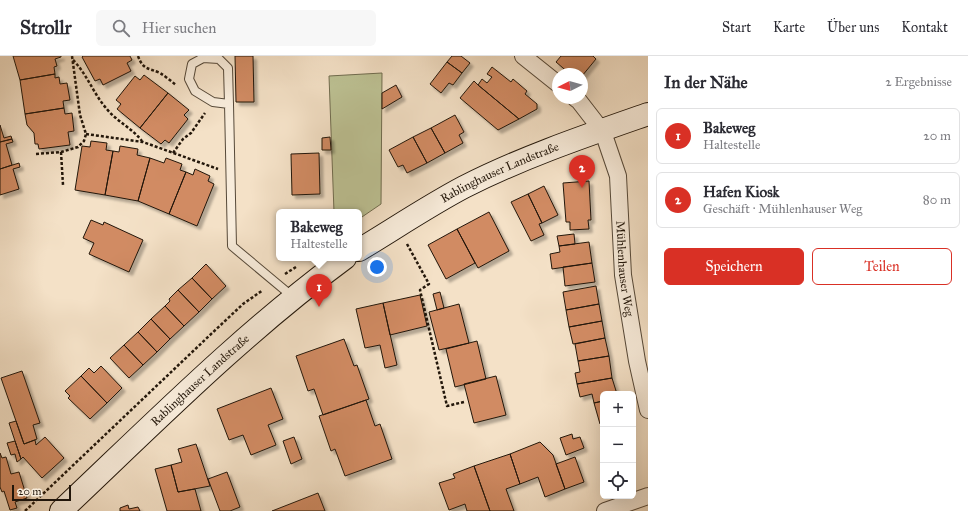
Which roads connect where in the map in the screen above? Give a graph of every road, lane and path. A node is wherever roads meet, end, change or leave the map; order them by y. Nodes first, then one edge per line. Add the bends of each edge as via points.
1 (72, 56) edge
2 (138, 56) edge
3 (523, 56) edge
4 (73, 60) junction
5 (552, 79) edge
6 (193, 86) junction
7 (213, 102) junction
8 (228, 104) junction
9 (581, 104) edge
10 (648, 114) edge
11 (602, 129) junction
12 (86, 134) junction
13 (143, 142) junction
14 (61, 152) junction
15 (173, 153) junction
16 (36, 154) dead end
17 (230, 174) junction
18 (63, 185) dead end
19 (398, 227) junction
20 (362, 248) edge
21 (341, 261) edge
22 (298, 266) dead end
23 (275, 281) junction
24 (294, 298) junction
25 (464, 402) dead end
26 (648, 410) edge
27 (648, 496) edge
28 (25, 511) edge
29 (62, 511) edge
30 (604, 511) edge

1 - 4 path
2 - 6 path via 146,69 160,74 177,86
3 - 5 street
4 - 12 path via 80,116
4 - 13 path via 107,110
6 - 7 lane
6 - 8 lane via 189,79 192,64 203,58 219,59 228,68
7 - 8 lane
7 - 15 path
8 - 17 lane
9 - 11 street
10 - 11 street, Rablinghauser Landstraße
11 - 19 street, Rablinghauser Landstraße via 535,154 471,184
11 - 26 street, Mühlenhauser Weg via 618,176 623,275
12 - 13 path
12 - 14 path via 78,147
13 - 15 path
14 - 16 path
14 - 18 path
15 - 17 path
17 - 23 lane via 232,246
19 - 20 street, Rablinghauser Landstraße
19 - 25 path via 429,284 420,290 447,406
21 - 24 street, Rablinghauser Landstraße
22 - 23 path
23 - 24 lane
23 - 28 path via 243,304
24 - 29 street, Rablinghauser Landstraße via 203,376
27 - 30 street

